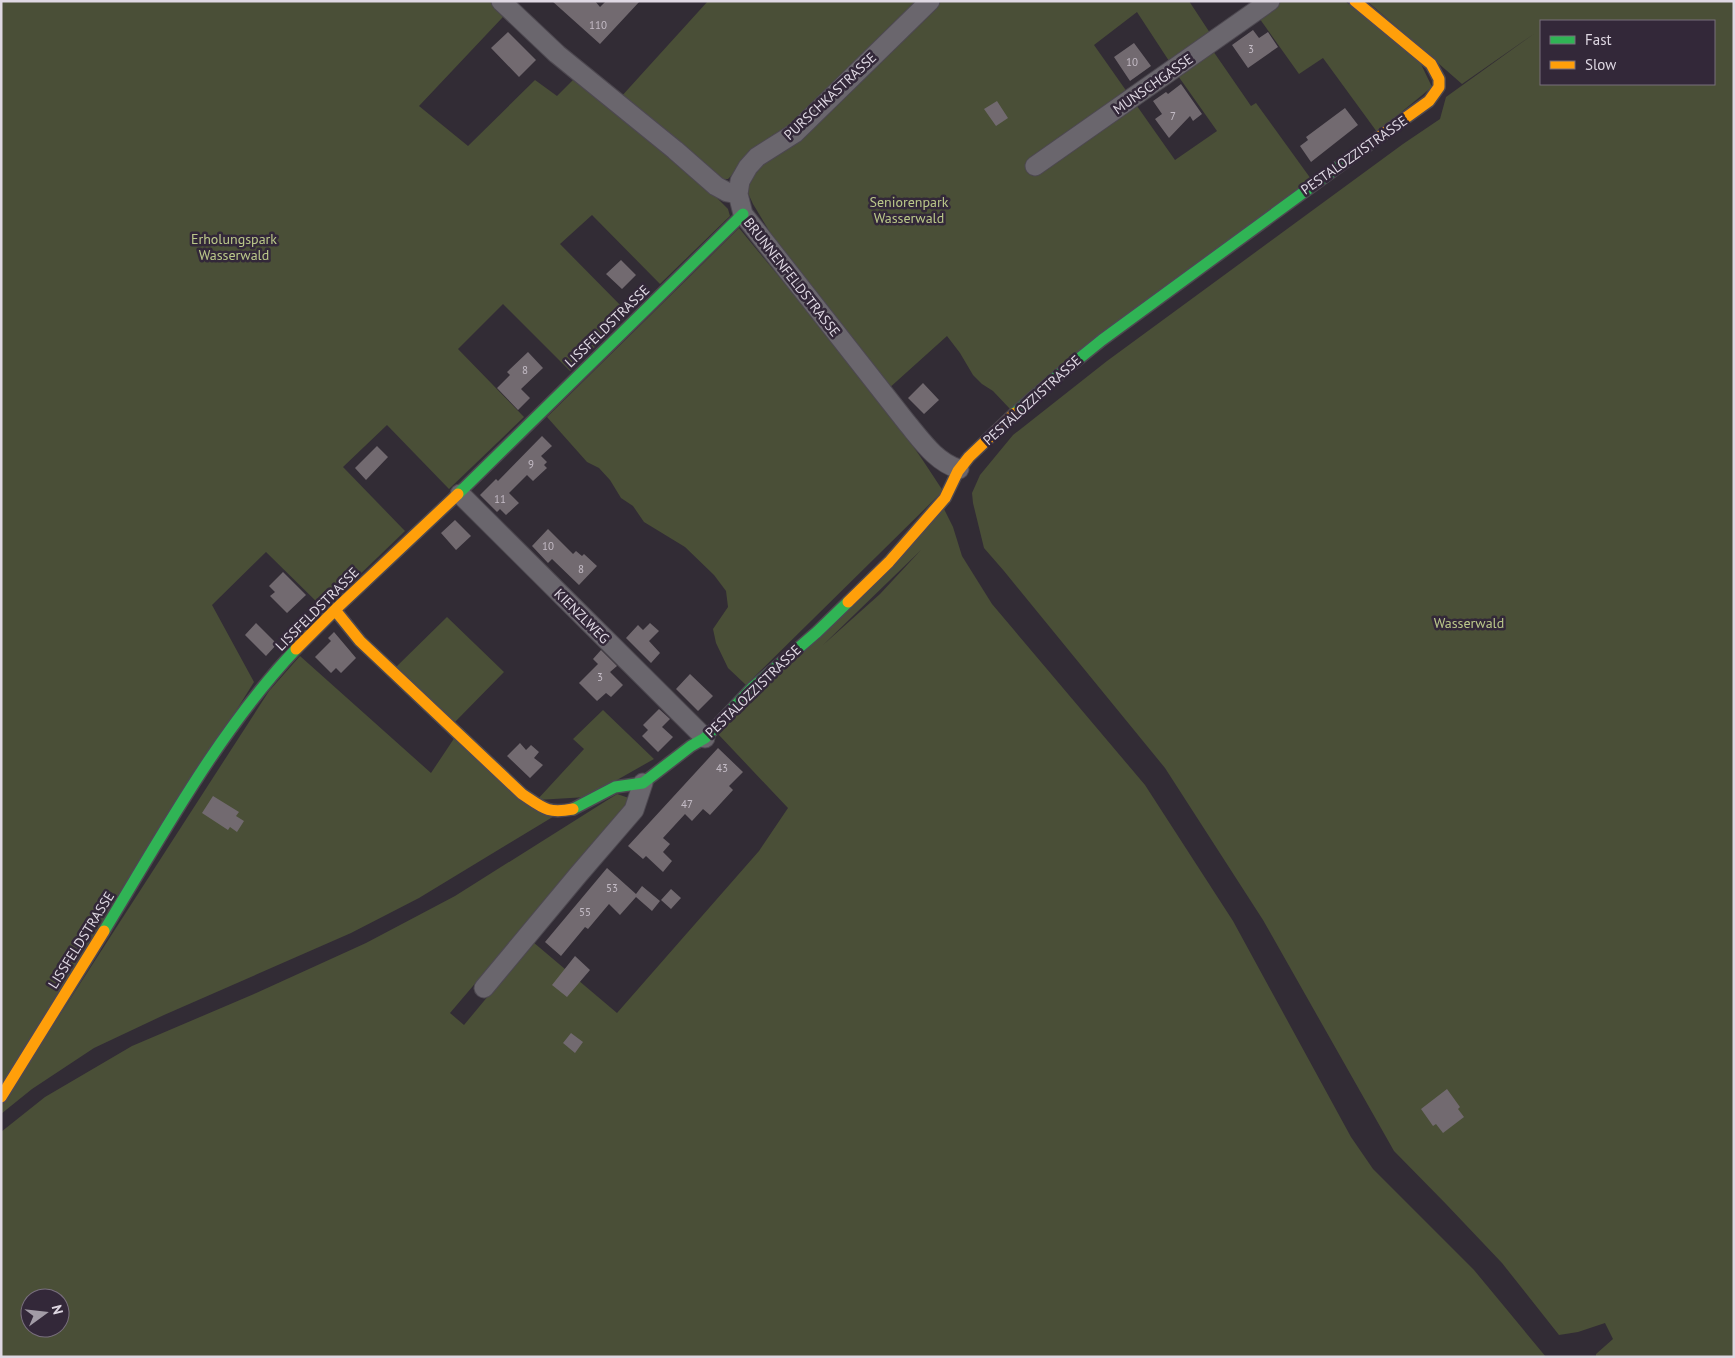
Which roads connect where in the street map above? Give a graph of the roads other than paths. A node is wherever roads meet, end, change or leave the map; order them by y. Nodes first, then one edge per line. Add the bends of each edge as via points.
1 (502, 1) edge
2 (930, 1) edge
3 (1270, 1) edge
4 (1356, 1) edge
5 (1035, 166) dead end
6 (738, 194) junction
7 (743, 214) junction
8 (959, 469) junction
9 (460, 494) junction
10 (335, 610) junction
11 (705, 738) junction
12 (643, 783) junction
13 (484, 988) dead end
14 (1, 1097) edge

1 - 6 street via 558,54 716,186
2 - 6 street, PURSCHKASTRASSE via 795,133 757,157 740,181
3 - 5 street, MUNSCHGASSE
4 - 8 street, PESTALOZZISTRASSE via 1431,64 1440,83 1436,93 1085,353 1016,411
6 - 7 street, BRUNNENFELDSTRASSE
7 - 8 street, BRUNNENFELDSTRASSE via 912,430 933,454
7 - 9 street, LISSFELDSTRASSE
8 - 11 street, PESTALOZZISTRASSE via 945,498 889,562 817,632 752,688
9 - 10 street, LISSFELDSTRASSE
9 - 11 street, KIENZLWEG
10 - 12 street, PESTALOZZISTRASSE via 360,641 396,676 522,794 545,809 557,812 575,809 615,787
10 - 14 street, LISSFELDSTRASSE via 259,692 218,746
11 - 12 street, PESTALOZZISTRASSE
12 - 13 street via 634,810

